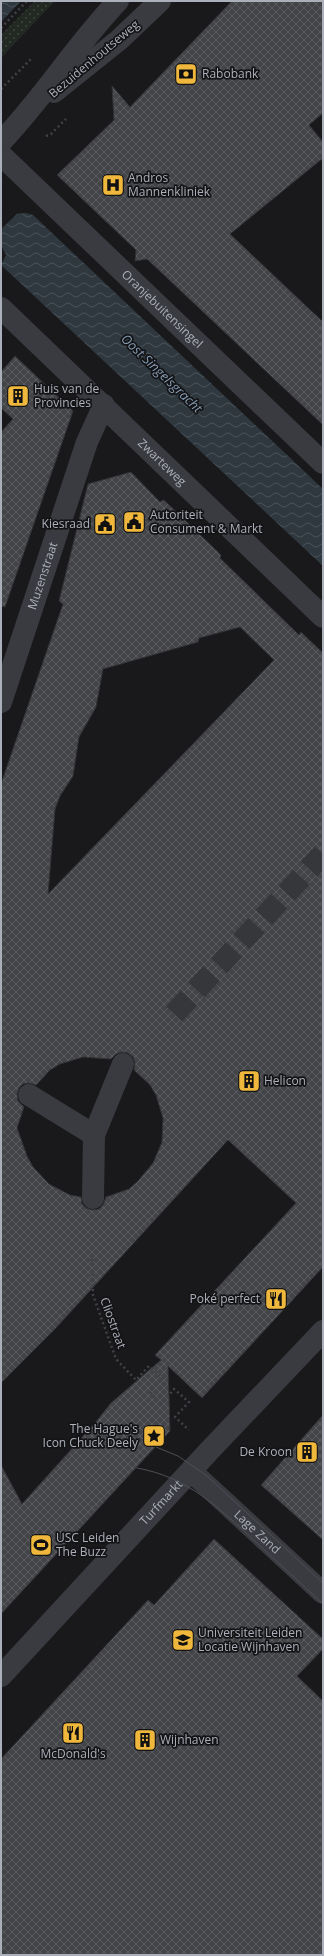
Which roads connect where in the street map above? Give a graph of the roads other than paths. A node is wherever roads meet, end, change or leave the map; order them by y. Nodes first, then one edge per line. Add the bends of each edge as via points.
1 (118, 1) edge
2 (160, 1) edge
3 (27, 115) junction
4 (1, 142) edge
5 (1, 156) edge
6 (1, 308) edge
7 (104, 405) junction
8 (323, 463) edge
9 (323, 617) edge
10 (1, 702) edge
11 (123, 1064) dead end
12 (29, 1095) dead end
13 (94, 1135) junction
14 (93, 1198) dead end
15 (323, 1331) edge
16 (191, 1471) junction
17 (323, 1593) edge
18 (1, 1676) edge

1 - 3 street, Bezuidenhoutseweg via 98,22
2 - 3 street, Bezuidenhoutseweg via 119,40
3 - 4 street, Bezuidenhoutseweg
5 - 8 street, Oranjebuitensingel
6 - 7 street, Zwarteweg
7 - 9 street, Zwarteweg
7 - 10 street, Muzenstraat via 87,442
11 - 13 street
12 - 13 street
13 - 14 street
15 - 16 street, Turfmarkt
16 - 17 street, Lage Zand
16 - 18 street, Turfmarkt

